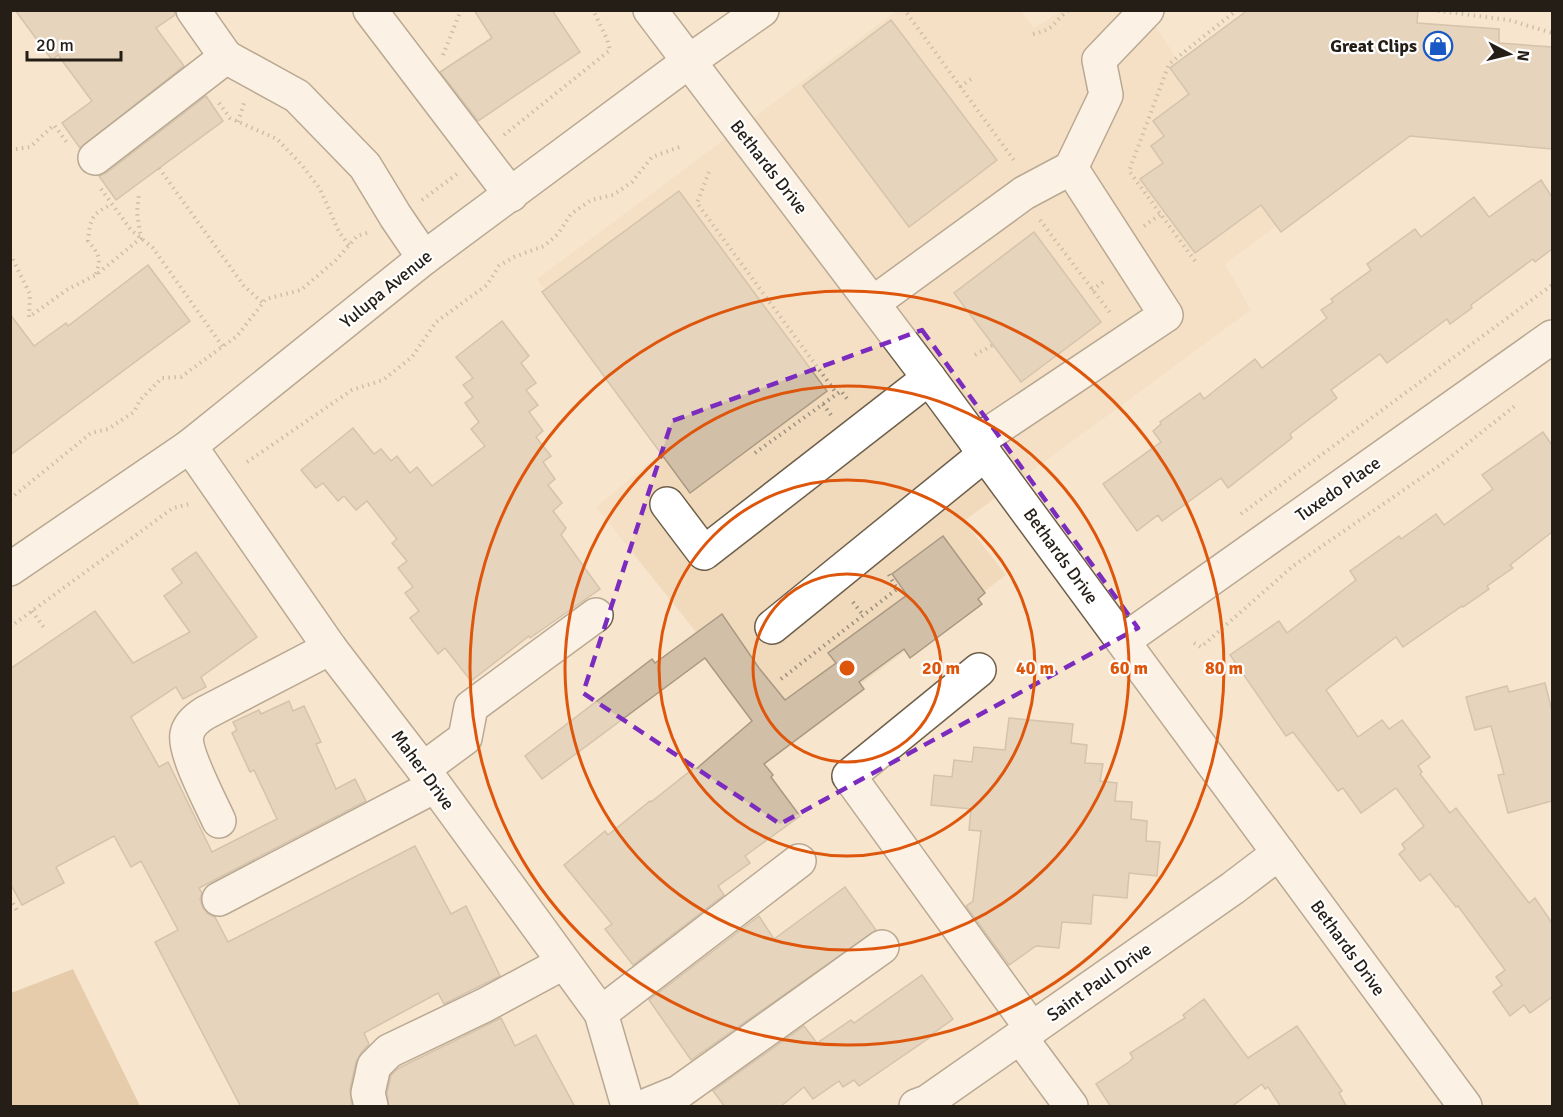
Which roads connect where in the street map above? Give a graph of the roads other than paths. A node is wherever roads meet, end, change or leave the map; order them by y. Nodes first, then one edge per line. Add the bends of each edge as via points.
1 (193, 10) edge
2 (370, 10) edge
3 (650, 10) edge
4 (762, 10) edge
5 (1147, 10) edge
6 (688, 62) junction
7 (214, 67) junction
8 (89, 165) road end
9 (1071, 168) junction
10 (511, 195) junction
11 (424, 258) junction
12 (873, 303) junction
13 (1552, 338) edge
14 (929, 378) junction
15 (190, 447) junction
16 (981, 448) junction
17 (667, 504) dead end
18 (10, 569) edge
19 (596, 615) dead end
20 (772, 627) dead end
21 (1123, 640) junction
22 (330, 648) junction
23 (979, 670) dead end
24 (429, 777) junction
25 (219, 821) dead end
26 (1279, 853) junction
27 (799, 861) dead end
28 (219, 899) dead end
29 (882, 947) dead end
30 (563, 963) junction
31 (601, 1013) junction
32 (1026, 1033) junction
33 (371, 1107) edge
34 (628, 1107) edge
35 (645, 1107) edge
36 (916, 1107) edge
37 (1071, 1107) edge
38 (1465, 1107) edge

1 - 7 street
2 - 10 street
3 - 6 street, Bethards Drive
4 - 6 street, Yulupa Avenue
5 - 9 street via 1099,60 1106,95
6 - 10 street, Yulupa Avenue
6 - 12 street, Bethards Drive
7 - 8 street
7 - 11 street via 297,96 365,166
9 - 12 street via 1032,206
9 - 16 street via 1166,315
10 - 11 street, Yulupa Avenue
11 - 15 street, Yulupa Avenue
12 - 14 street, Bethards Drive
13 - 21 street, Tuxedo Place
14 - 16 street, Bethards Drive
14 - 17 street via 704,553
15 - 18 street, Yulupa Avenue
15 - 22 street, Maher Drive
16 - 20 street
16 - 21 street, Bethards Drive
19 - 24 street via 471,707 465,738
21 - 26 street, Bethards Drive
22 - 24 street, Maher Drive
22 - 25 street via 195,720 187,733 187,749
23 - 32 street via 849,776
24 - 28 street
24 - 30 street, Maher Drive
26 - 32 street, Saint Paul Drive
26 - 38 street, Bethards Drive
27 - 31 street
29 - 35 street via 679,1092
30 - 31 street, Maher Drive
30 - 33 street via 389,1052 374,1066 368,1093
31 - 34 street, Maher Drive
32 - 36 street, Saint Paul Drive
32 - 37 street

